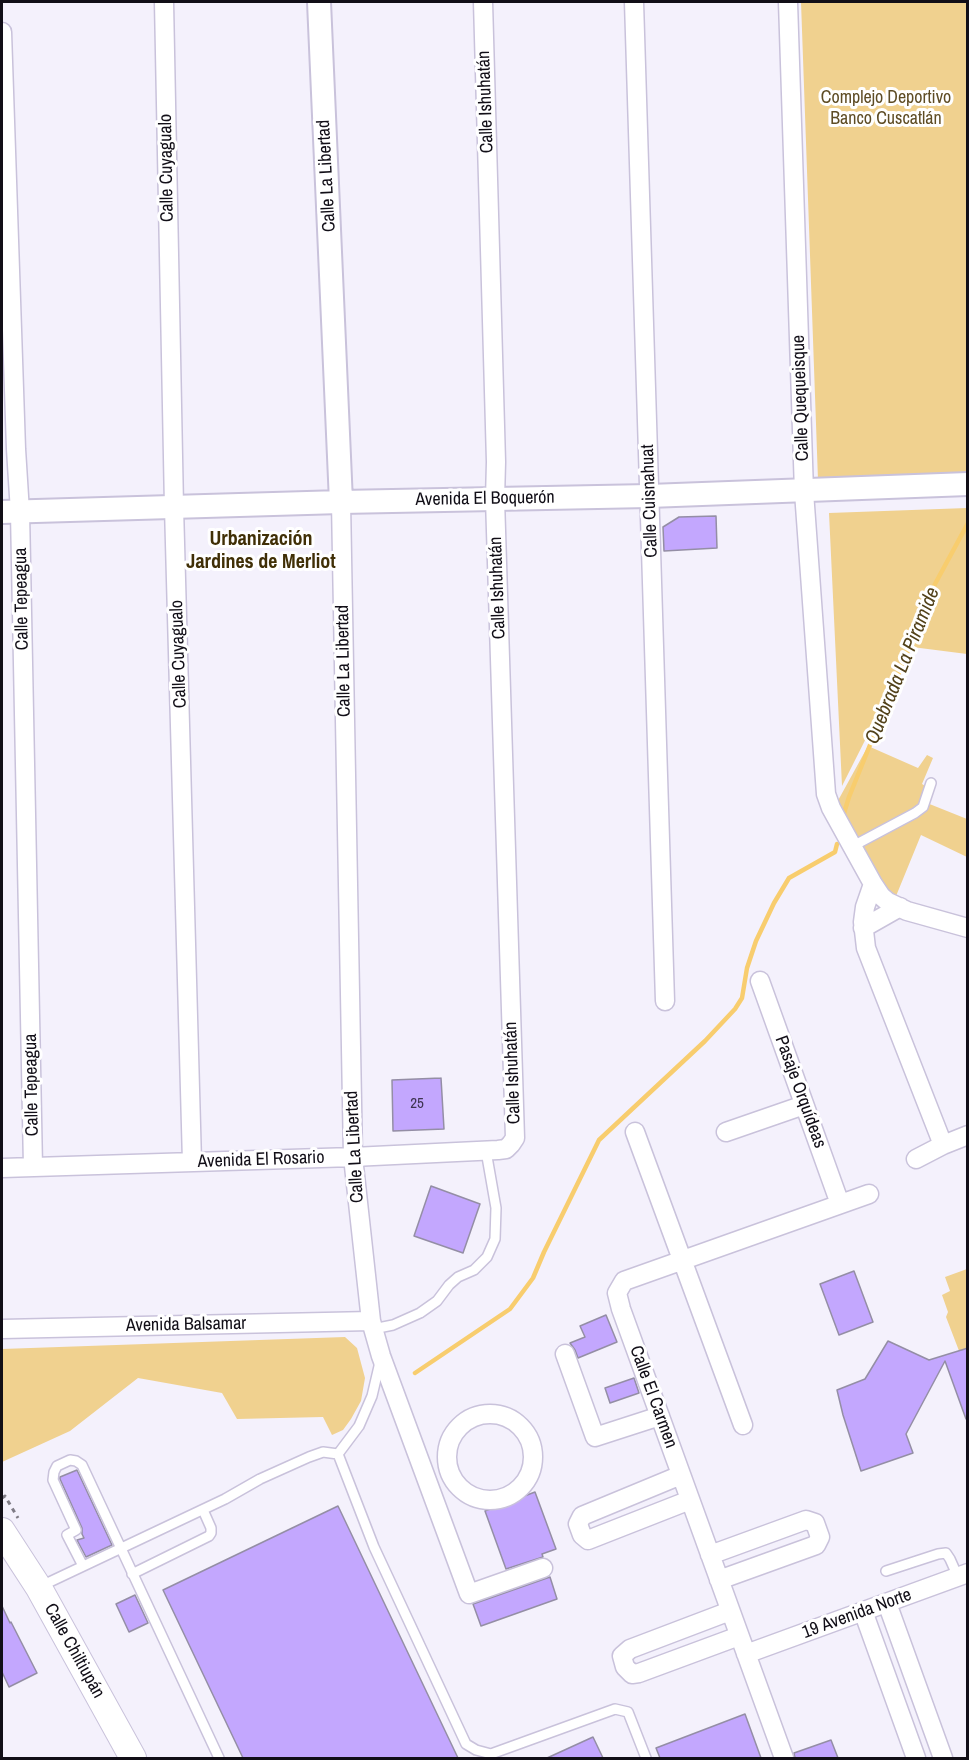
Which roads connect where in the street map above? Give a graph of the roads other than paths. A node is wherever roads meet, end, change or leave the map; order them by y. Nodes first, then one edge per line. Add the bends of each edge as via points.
1 (164, 2) edge
2 (319, 2) edge
3 (483, 2) edge
4 (634, 2) edge
5 (788, 2) edge
6 (2, 32) edge
7 (968, 484) edge
8 (804, 492) junction
9 (649, 496) junction
10 (495, 499) junction
11 (342, 502) junction
12 (174, 507) junction
13 (11, 512) edge
14 (931, 783) dead end
15 (853, 846) junction
16 (873, 884) junction
17 (900, 907) junction
18 (863, 928) junction
19 (968, 928) edge
20 (760, 981) dead end
21 (665, 1001) dead end
22 (804, 1105) junction
23 (635, 1132) dead end
24 (726, 1132) dead end
25 (968, 1135) edge
26 (515, 1138) joint
27 (943, 1145) junction
28 (486, 1151) junction
29 (353, 1157) junction
30 (916, 1159) dead end
31 (192, 1162) junction
32 (33, 1167) junction
33 (2, 1168) edge
34 (869, 1194) dead end
35 (840, 1204) junction
36 (681, 1261) junction
37 (372, 1325) junction
38 (2, 1329) edge
39 (565, 1354) dead end
40 (381, 1356) junction
41 (660, 1416) junction
42 (742, 1425) dead end
43 (339, 1454) junction
44 (681, 1475) junction
45 (451, 1477) junction
46 (430, 1485) junction
47 (690, 1500) junction
48 (202, 1510) junction
49 (8, 1536) edge
50 (120, 1548) junction
51 (710, 1555) junction
52 (83, 1566) junction
53 (543, 1568) dead end
54 (886, 1571) dead end
55 (132, 1574) junction
56 (963, 1575) edge
57 (718, 1580) junction
58 (39, 1588) junction
59 (887, 1603) junction
60 (730, 1611) junction
61 (863, 1611) junction
62 (739, 1636) junction
63 (746, 1654) junction
64 (116, 1758) edge
65 (133, 1758) edge
66 (219, 1758) edge
67 (646, 1758) edge
68 (784, 1758) edge
69 (916, 1758) edge
70 (943, 1758) edge

1 - 12 street, Calle Cuyagualo
2 - 11 street, Calle La Libertad
3 - 10 street, Calle Ishuhatán
4 - 9 street, Calle Cuisnahuat
5 - 8 street, Calle Quequeisque
6 - 13 street, Calle Tepeagua via 16,449
7 - 8 street, Avenida El Boquerón
8 - 9 street, Avenida El Boquerón
8 - 15 street, Calle Quequeisque via 826,794
9 - 10 street, Avenida El Boquerón
9 - 21 street, Calle Cuisnahuat
10 - 11 street, Avenida El Boquerón
10 - 26 street, Calle Ishuhatán
11 - 12 street, Avenida El Boquerón
11 - 29 street, Calle La Libertad
12 - 13 street, Avenida El Boquerón
12 - 31 street, Calle Cuyagualo
13 - 32 street, Calle Tepeagua
14 - 15 lane via 923,807
15 - 16 street
16 - 17 street via 888,902
16 - 18 street
17 - 18 street
17 - 19 street
18 - 27 street via 866,948
20 - 22 street, Pasaje Orquídeas
22 - 24 street
22 - 35 street, Pasaje Orquídeas
23 - 36 street
25 - 27 street
26 - 28 street, Avenida El Rosario via 506,1149
27 - 30 street
28 - 29 street, Avenida El Rosario
28 - 37 lane via 496,1208 495,1239 487,1257 420,1312 393,1325
29 - 31 street, Avenida El Rosario
29 - 37 street, Calle La Libertad
31 - 32 street, Avenida El Rosario
32 - 33 street, Avenida El Rosario
34 - 35 street, Calle El Carmen
35 - 36 street, Calle El Carmen
36 - 41 street, Calle El Carmen via 624,1281 617,1293
36 - 42 street
37 - 38 street, Avenida Balsamar
37 - 40 street, Calle La Libertad
39 - 41 street via 595,1437
40 - 43 lane via 372,1396 359,1426
40 - 46 street, Calle La Libertad
41 - 44 street, Calle El Carmen
43 - 48 lane via 323,1452 309,1456
43 - 67 lane via 374,1547 466,1744 491,1754 615,1709 628,1712
44 - 47 street, Calle El Carmen
44 - 47 street via 582,1516 578,1524 588,1540
45 - 45 street via 469,1495 483,1500 498,1500 512,1494 523,1485 533,1458 525,1431 515,1421 489,1413 463,1423 448,1446 446,1460
45 - 46 street
46 - 53 street, Calle La Libertad via 468,1594
47 - 51 street, Calle El Carmen
48 - 50 lane
48 - 55 lane via 211,1528 209,1536
49 - 58 main road, Calle Chiltiupán
49 - 64 main road, Calle Chiltiupán via 27,1593
50 - 52 lane
50 - 52 lane via 82,1465 64,1462 57,1466 53,1480 76,1530 67,1535
50 - 55 lane
51 - 57 street, Calle El Carmen
51 - 57 street via 806,1520 815,1524 820,1537 816,1545
52 - 58 lane
54 - 56 lane via 946,1553
55 - 66 lane
56 - 59 street, 19 Avenida Norte
57 - 60 street, Calle El Carmen
58 - 65 main road, Calle Chiltiupán
59 - 61 street, 19 Avenida Norte
59 - 70 street
60 - 62 street, Calle El Carmen
60 - 62 street via 630,1649 622,1656 625,1667 632,1674 639,1673
61 - 63 street, 19 Avenida Norte
61 - 69 street
62 - 63 street, Calle El Carmen
63 - 68 street, Calle El Carmen

